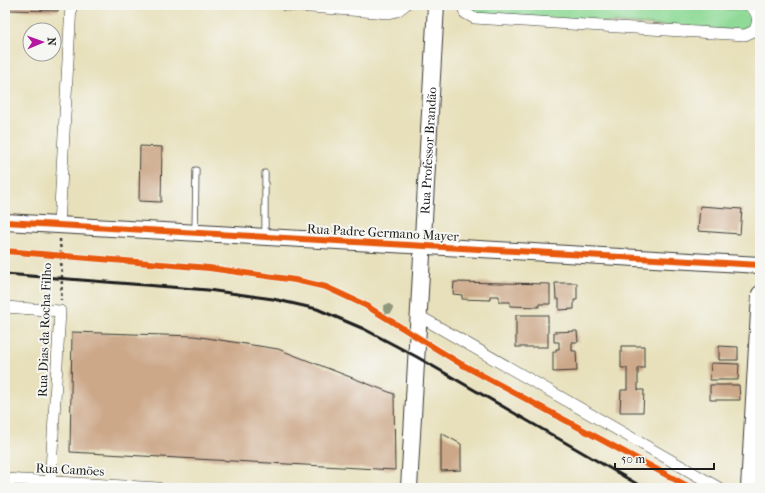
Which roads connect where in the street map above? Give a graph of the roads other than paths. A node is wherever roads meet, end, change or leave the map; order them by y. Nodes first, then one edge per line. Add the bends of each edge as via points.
1 (71, 5) edge
2 (285, 5) edge
3 (405, 5) edge
4 (436, 5) edge
5 (463, 5) edge
6 (748, 5) edge
7 (759, 21) edge
8 (196, 170) dead end
9 (265, 173) dead end
10 (5, 222) edge
11 (59, 225) junction
12 (195, 233) junction
13 (265, 237) junction
14 (423, 246) junction
15 (760, 265) edge
16 (760, 294) edge
17 (5, 307) edge
18 (419, 316) junction
19 (5, 479) edge
20 (50, 485) edge
21 (158, 488) edge
22 (409, 488) edge
23 (719, 488) edge
24 (749, 488) edge

1 - 11 street
2 - 3 street via 389,13
4 - 14 street, Rua Professor Brandão
5 - 7 street via 465,13 474,18 745,35 754,31
6 - 7 street via 753,7
8 - 12 lane
9 - 13 lane
10 - 11 street, Rua Padre Germano Mayer
11 - 12 street, Rua Padre Germano Mayer
12 - 13 street, Rua Padre Germano Mayer
13 - 14 street, Rua Padre Germano Mayer
14 - 15 street, Rua Padre Germano Mayer
14 - 18 street, Rua Professor Brandão
16 - 24 street
17 - 20 street, Rua Dias da Rocha Filho via 60,311
18 - 22 street, Rua Professor Brandão
18 - 23 street
19 - 20 street, Rua Camões
20 - 21 street, Rua Camões

